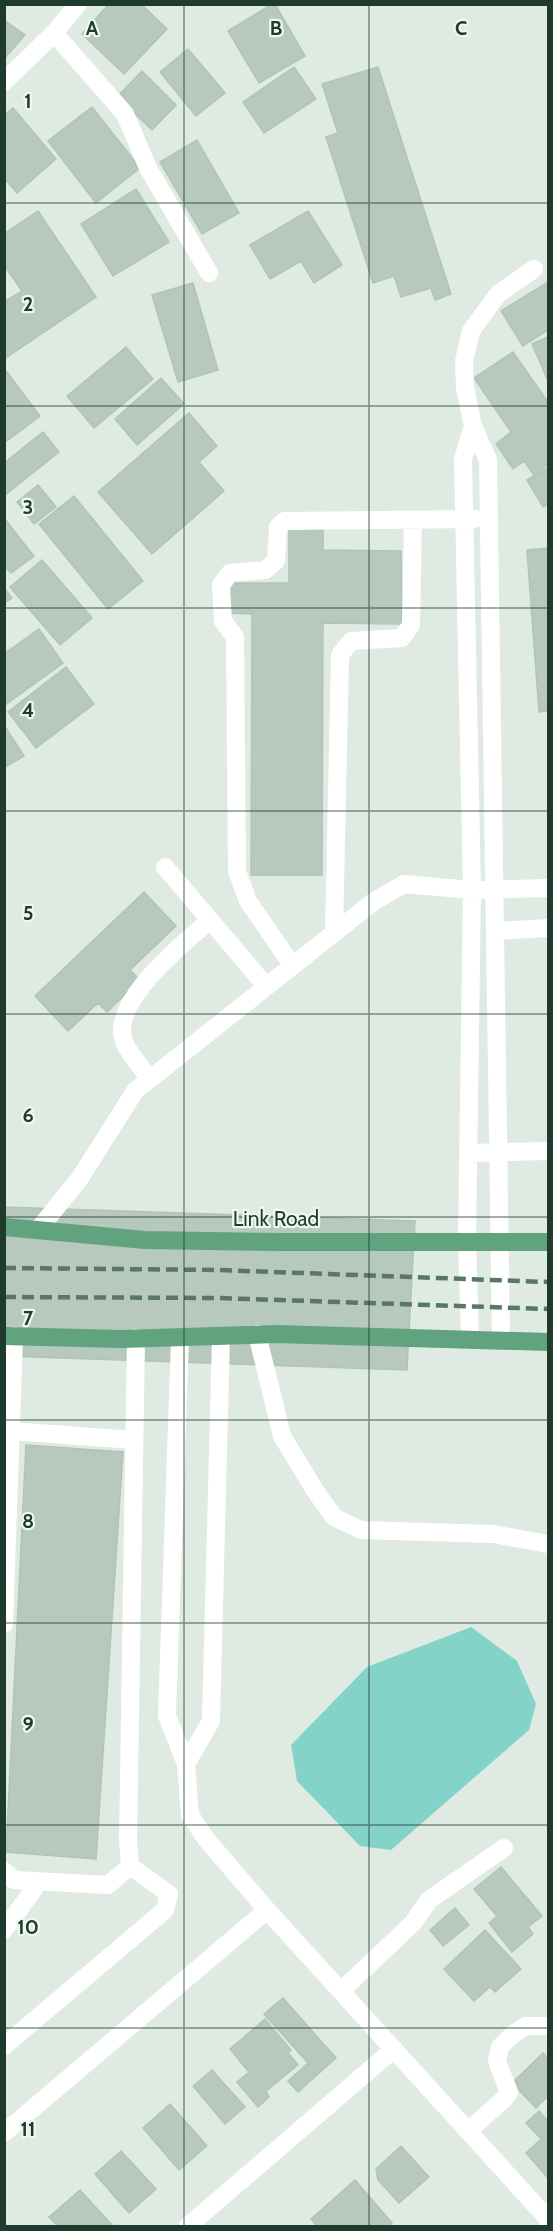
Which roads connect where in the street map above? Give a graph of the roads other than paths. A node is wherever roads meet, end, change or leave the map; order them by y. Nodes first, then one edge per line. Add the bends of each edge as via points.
1 (78, 4) edge
2 (54, 33) junction
3 (4, 82) edge
4 (534, 269) dead end
5 (209, 273) dead end
6 (473, 426) junction
7 (465, 519) junction
8 (413, 520) junction
9 (489, 520) junction
10 (491, 679) junction
11 (468, 680) junction
12 (165, 867) dead end
13 (549, 888) edge
14 (495, 889) junction
15 (472, 890) junction
16 (210, 920) junction
17 (549, 928) edge
18 (495, 930) junction
19 (334, 932) junction
20 (292, 965) junction
21 (266, 987) junction
22 (150, 1079) junction
23 (549, 1151) edge
24 (498, 1152) junction
25 (468, 1153) junction
26 (4, 1227) edge
27 (38, 1230) junction
28 (467, 1241) junction
29 (500, 1241) junction
30 (549, 1242) edge
31 (257, 1334) junction
32 (9, 1336) edge
33 (221, 1336) junction
34 (136, 1338) junction
35 (180, 1338) junction
36 (470, 1338) junction
37 (501, 1340) junction
38 (549, 1342) edge
39 (11, 1431) junction
40 (134, 1440) junction
41 (549, 1544) edge
42 (4, 1624) edge
43 (186, 1764) junction
44 (504, 1848) dead end
45 (130, 1866) junction
46 (4, 1871) edge
47 (39, 1882) junction
48 (267, 1910) junction
49 (4, 1930) edge
50 (341, 1991) junction
51 (549, 2026) edge
52 (4, 2046) edge
53 (393, 2049) junction
54 (468, 2131) junction
55 (4, 2133) edge
56 (549, 2219) edge
57 (188, 2226) edge

1 - 2 street
2 - 3 street
2 - 5 street via 125,114 148,168
4 - 6 street via 498,294 471,332 464,361
6 - 7 street via 463,459
6 - 9 street via 488,460
7 - 8 street
7 - 9 street
7 - 11 street
8 - 19 street via 411,625 402,638 351,641 340,655
8 - 20 street via 285,521 278,527 276,561 265,570 230,573 220,585 223,621 235,637 237,871 248,901
9 - 10 street
10 - 11 street
10 - 14 street
11 - 15 street
12 - 16 street
13 - 14 street
14 - 15 street
14 - 18 street
15 - 19 street via 404,884
15 - 25 street
16 - 21 street
16 - 22 street via 140,986 124,1021 124,1043
17 - 18 street
18 - 24 street
19 - 20 street
20 - 21 street
21 - 22 street
22 - 27 street via 135,1091 80,1178
23 - 24 street
24 - 25 street
24 - 29 street
25 - 28 street
26 - 27 main road, Link Road
27 - 28 main road, Link Road via 145,1240
28 - 29 main road, Link Road
28 - 36 street
29 - 30 main road, Link Road
29 - 37 street
31 - 33 main road
31 - 36 main road
31 - 41 street via 282,1436 334,1516 361,1530 493,1534
32 - 34 main road
32 - 39 street
33 - 35 main road
33 - 43 street via 211,1721
34 - 35 main road
34 - 40 street
35 - 43 street via 167,1716
36 - 37 main road
37 - 38 main road
39 - 40 street
39 - 42 street
40 - 45 street
43 - 48 street via 190,1815
44 - 50 street via 429,1900 413,1923
45 - 47 street via 108,1885
45 - 52 street via 169,1894 165,1910
46 - 47 street via 14,1880
47 - 49 street
48 - 50 street
48 - 55 street
50 - 53 street
51 - 54 street via 526,2026 500,2047 497,2061 509,2092
53 - 54 street
53 - 57 street
54 - 56 street

